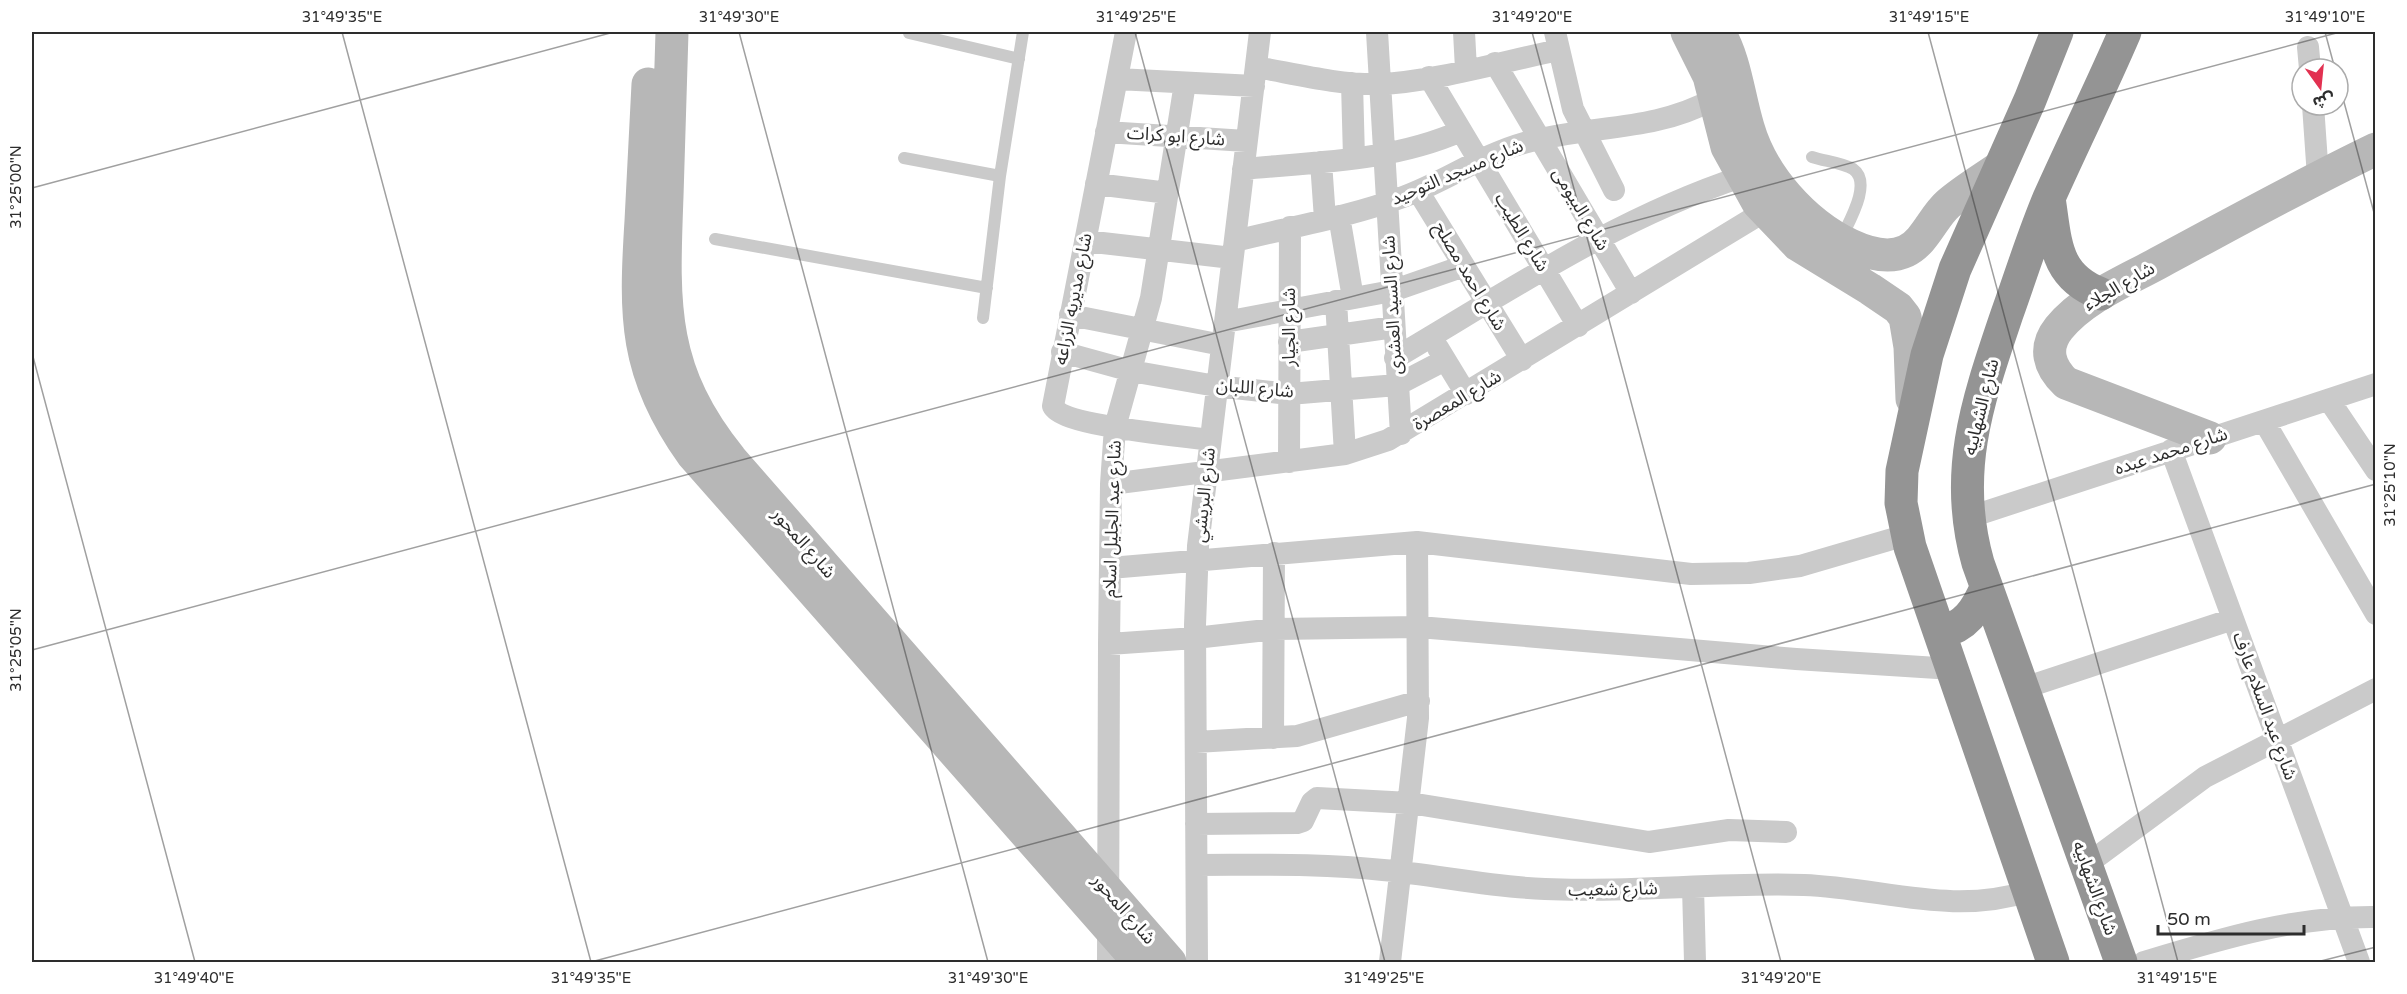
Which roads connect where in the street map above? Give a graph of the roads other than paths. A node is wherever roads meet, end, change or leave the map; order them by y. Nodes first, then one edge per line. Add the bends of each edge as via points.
1 (651, 32) edge
2 (672, 32) edge
3 (1023, 32) edge
4 (1126, 32) edge
5 (1260, 32) edge
6 (1377, 32) edge
7 (1464, 32) edge
8 (1687, 32) edge
9 (1719, 32) edge
10 (2057, 32) edge
11 (909, 33) dead end
12 (2116, 37) edge
13 (1557, 41) edge
14 (1019, 59) junction
15 (1495, 63) junction
16 (1466, 69) junction
17 (1255, 77) junction
18 (1429, 77) junction
19 (1117, 79) junction
20 (1185, 83) junction
21 (1352, 83) junction
22 (1380, 84) junction
23 (1714, 99) junction
24 (2314, 117) edge
25 (1582, 130) junction
26 (1461, 131) junction
27 (1106, 132) junction
28 (1177, 136) junction
29 (1540, 138) junction
30 (1246, 141) junction
31 (2376, 150) edge
32 (1384, 155) junction
33 (1812, 157) dead end
34 (904, 158) dead end
35 (1354, 158) junction
36 (1479, 160) junction
37 (1321, 162) junction
38 (2000, 167) junction
39 (1243, 169) junction
40 (1000, 176) junction
41 (1741, 177) junction
42 (2318, 177) junction
43 (1096, 184) junction
44 (1614, 190) dead end
45 (1418, 191) junction
46 (1168, 193) junction
47 (2049, 198) junction
48 (1387, 202) junction
49 (1765, 212) junction
50 (1332, 217) junction
51 (1290, 227) junction
52 (1599, 239) junction
53 (716, 240) dead end
54 (1085, 241) junction
55 (1841, 241) junction
56 (1159, 249) junction
57 (1234, 249) junction
58 (1884, 255) junction
59 (1464, 266) junction
60 (1545, 270) junction
61 (987, 288) junction
62 (1870, 289) junction
63 (1392, 291) junction
64 (1631, 293) junction
65 (2101, 294) junction
66 (1344, 300) junction
67 (1487, 304) junction
68 (1289, 310) junction
69 (1070, 315) junction
70 (983, 318) dead end
71 (1225, 322) junction
72 (1578, 326) junction
73 (1394, 327) junction
74 (1143, 330) junction
75 (1338, 334) junction
76 (1431, 337) junction
77 (1289, 342) junction
78 (1222, 345) junction
79 (1062, 352) junction
80 (1395, 358) junction
81 (1445, 360) junction
82 (1522, 360) junction
83 (1131, 371) junction
84 (2376, 384) edge
85 (1397, 385) junction
86 (1216, 386) junction
87 (1341, 389) junction
88 (1289, 394) junction
89 (1466, 394) junction
90 (2329, 400) junction
91 (1913, 416) junction
92 (2264, 421) junction
93 (1115, 427) junction
94 (1401, 434) junction
95 (2210, 438) junction
96 (1210, 440) junction
97 (2171, 450) junction
98 (1345, 454) junction
99 (2372, 459) edge
100 (1289, 462) junction
101 (1206, 474) junction
102 (1111, 484) junction
103 (1967, 518) junction
104 (1906, 536) junction
105 (1417, 542) junction
106 (1274, 553) junction
107 (1197, 561) junction
108 (1110, 568) junction
109 (1986, 588) junction
110 (2376, 615) edge
111 (2233, 619) junction
112 (1419, 627) junction
113 (1275, 628) junction
114 (1941, 632) junction
115 (1195, 638) junction
116 (1109, 644) junction
117 (1953, 669) junction
118 (2024, 688) junction
119 (2376, 689) edge
120 (1419, 701) junction
121 (1273, 738) junction
122 (2277, 740) junction
123 (1196, 742) junction
124 (1410, 803) junction
125 (1196, 824) junction
126 (1786, 832) dead end
127 (1197, 865) junction
128 (2086, 865) junction
129 (1400, 872) junction
130 (1693, 887) junction
131 (2029, 891) junction
132 (1109, 892) junction
133 (2342, 916) junction
134 (2376, 917) edge
135 (1108, 928) junction
136 (1108, 963) edge
137 (1139, 963) edge
138 (1170, 963) edge
139 (1197, 963) edge
140 (1390, 963) edge
141 (1695, 963) edge
142 (2053, 963) edge
143 (2121, 963) edge
144 (2144, 963) edge
145 (2359, 963) edge

1 - 135 main road, شارع المحور via 637,306 645,359 663,409 692,454
2 - 132 main road, شارع المحور via 664,305 673,353 690,398 731,459
3 - 14 lane
4 - 19 street, شارع مديريه الزراعه
5 - 17 street, شارع البريشي
6 - 22 street, شارع السيد العشرى
7 - 16 street
8 - 23 main road via 1708,76
9 - 55 main road via 1732,60 1748,129 1764,162 1804,214
10 - 38 highway
11 - 14 lane
12 - 47 highway, شارع الشهابيه
13 - 15 street
13 - 25 street
14 - 40 lane
15 - 16 street
15 - 29 street, شارع البيومى
16 - 18 street
17 - 20 street
17 - 21 street
17 - 30 street, شارع البريشي
18 - 22 street
18 - 26 street, شارع الطيب
19 - 20 street
19 - 27 street, شارع مديريه الزراعه
20 - 28 street, شارع عبد الجليل اسلام
21 - 22 street
21 - 35 street
22 - 32 street, شارع السيد العشرى
23 - 25 street, شارع مسجد التوحيد via 1664,120
23 - 41 main road via 1727,147
24 - 42 street
25 - 29 street, شارع مسجد التوحيد
25 - 44 street
26 - 32 street
26 - 36 street, شارع الطيب
27 - 28 street, شارع ابو كرات
27 - 43 street, شارع مديريه الزراعه
28 - 30 street, شارع ابو كرات
28 - 46 street, شارع عبد الجليل اسلام
29 - 36 street, شارع مسجد التوحيد
29 - 52 street, شارع البيومى
30 - 39 street, شارع البريشي
31 - 42 main road, شارع الجلاء
32 - 35 street
32 - 48 street, شارع السيد العشرى
33 - 55 lane via 1853,169 1861,179 1862,191
34 - 40 lane
35 - 37 street
36 - 45 street, شارع مسجد التوحيد
36 - 60 street, شارع الطيب
37 - 39 street
37 - 50 street
38 - 58 main road via 1949,203 1914,246 1897,255
38 - 91 highway via 1950,281
39 - 57 street, شارع البريشي
40 - 61 lane
41 - 49 main road
41 - 52 street via 1663,206
42 - 65 main road, شارع الجلاء
43 - 46 street
43 - 54 street, شارع مديريه الزراعه
45 - 48 street, شارع مسجد التوحيد
45 - 59 street, شارع احمد مصلح
46 - 56 street, شارع عبد الجليل اسلام
47 - 65 highway via 2064,267 2085,288
47 - 103 highway, شارع الشهابيه via 1977,409 1967,464
48 - 50 street, شارع مسجد التوحيد
48 - 63 street, شارع السيد العشرى
49 - 62 main road via 1808,252
49 - 64 street, شارع المعصرة
50 - 51 street, شارع مسجد التوحيد
50 - 66 street
51 - 57 street, شارع مسجد التوحيد
51 - 68 street, شارع الجيار
52 - 60 street
52 - 64 street, شارع البيومى
53 - 61 lane
54 - 56 street
54 - 69 street, شارع مديريه الزراعه
55 - 58 main road
56 - 57 street
56 - 74 street, شارع عبد الجليل اسلام
57 - 71 street, شارع البريشي
58 - 62 main road via 1888,277 1881,286
59 - 63 street
59 - 67 street, شارع احمد مصلح
60 - 67 street
60 - 72 street, شارع الطيب
61 - 70 lane
62 - 91 main road via 1905,317
63 - 66 street
63 - 73 street, شارع السيد العشرى
64 - 72 street, شارع المعصرة
65 - 95 main road, شارع الجلاء via 2058,328 2048,352 2055,373 2066,383
66 - 68 street
66 - 75 street
67 - 76 street
67 - 82 street, شارع احمد مصلح
68 - 71 street
68 - 77 street, شارع الجيار
69 - 74 street
69 - 79 street, شارع مديريه الزراعه
71 - 78 street, شارع البريشي
72 - 82 street, شارع المعصرة
73 - 75 street
73 - 80 street, شارع السيد العشرى
74 - 78 street
74 - 83 street, شارع عبد الجليل اسلام
75 - 77 street
75 - 87 street
76 - 80 street
76 - 81 street
77 - 88 street, شارع الجيار
78 - 86 street, شارع البريشي
79 - 83 street, شارع اللبان
79 - 93 street, شارع مديريه الزراعه via 1054,410 1060,415
80 - 85 street, شارع السيد العشرى
81 - 85 street, شارع اللبان
81 - 89 street
82 - 89 street, شارع المعصرة
83 - 86 street, شارع اللبان
83 - 93 street, شارع عبد الجليل اسلام
84 - 90 street, شارع محمد عبده
85 - 87 street, شارع اللبان
85 - 94 street, شارع السيد العشرى
86 - 88 street, شارع اللبان
86 - 96 street, شارع البريشي
87 - 88 street, شارع اللبان
87 - 98 street
88 - 100 street, شارع الجيار
89 - 94 street, شارع المعصرة
90 - 92 street, شارع محمد عبده
90 - 99 street
91 - 104 highway via 1901,482
92 - 95 street, شارع محمد عبده
92 - 110 street
93 - 96 street, شارع مديريه الزراعه
93 - 102 street, شارع عبد الجليل اسلام
94 - 98 street, شارع المعصرة
95 - 97 street, شارع محمد عبده
96 - 101 street, شارع البريشي
97 - 103 street, شارع محمد عبده
97 - 111 street, شارع عبد السلام عارف
98 - 100 street, شارع المعصرة
100 - 101 street, شارع المعصرة
101 - 102 street, شارع المعصرة
101 - 107 street, شارع البريشي
102 - 108 street, شارع عبد الجليل اسلام
103 - 109 highway, شارع الشهابيه
104 - 105 street via 1800,566 1749,573 1692,574
104 - 114 highway
105 - 106 street
105 - 112 street
106 - 107 street
106 - 113 street
107 - 108 street
107 - 115 street, شارع البريشي
108 - 116 street, شارع عبد الجليل اسلام
109 - 114 highway via 1967,620
109 - 118 highway, شارع الشهابيه
111 - 118 street
111 - 122 street, شارع عبد السلام عارف
112 - 113 street
112 - 117 street
112 - 120 street
113 - 115 street
113 - 121 street
114 - 117 highway
115 - 116 street
115 - 123 street, شارع البريشي
116 - 132 street, شارع عبد الجليل اسلام
117 - 131 highway
118 - 128 highway, شارع الشهابيه
119 - 122 street
120 - 121 street via 1325,730
120 - 124 street
121 - 123 street
122 - 128 street via 2205,777
122 - 133 street, شارع عبد السلام عارف
123 - 125 street, شارع البريشي
124 - 125 street via 1317,798 1303,821 1297,823
124 - 126 street via 1649,842 1729,830
124 - 129 street
125 - 127 street, شارع البريشي
127 - 129 street, شارع شعيب via 1318,865
127 - 139 street, شارع البريشي
128 - 143 highway, شارع الشهابيه
129 - 130 street, شارع شعيب via 1528,889
129 - 140 street
130 - 131 street, شارع شعيب via 1823,886 1958,903 1994,900
130 - 141 street
131 - 142 highway
132 - 135 street, شارع عبد الجليل اسلام
132 - 138 main road, شارع المحور
133 - 134 street
133 - 144 street via 2268,927
133 - 145 street, شارع عبد السلام عارف
135 - 136 street, شارع عبد الجليل اسلام
135 - 137 main road, شارع المحور

